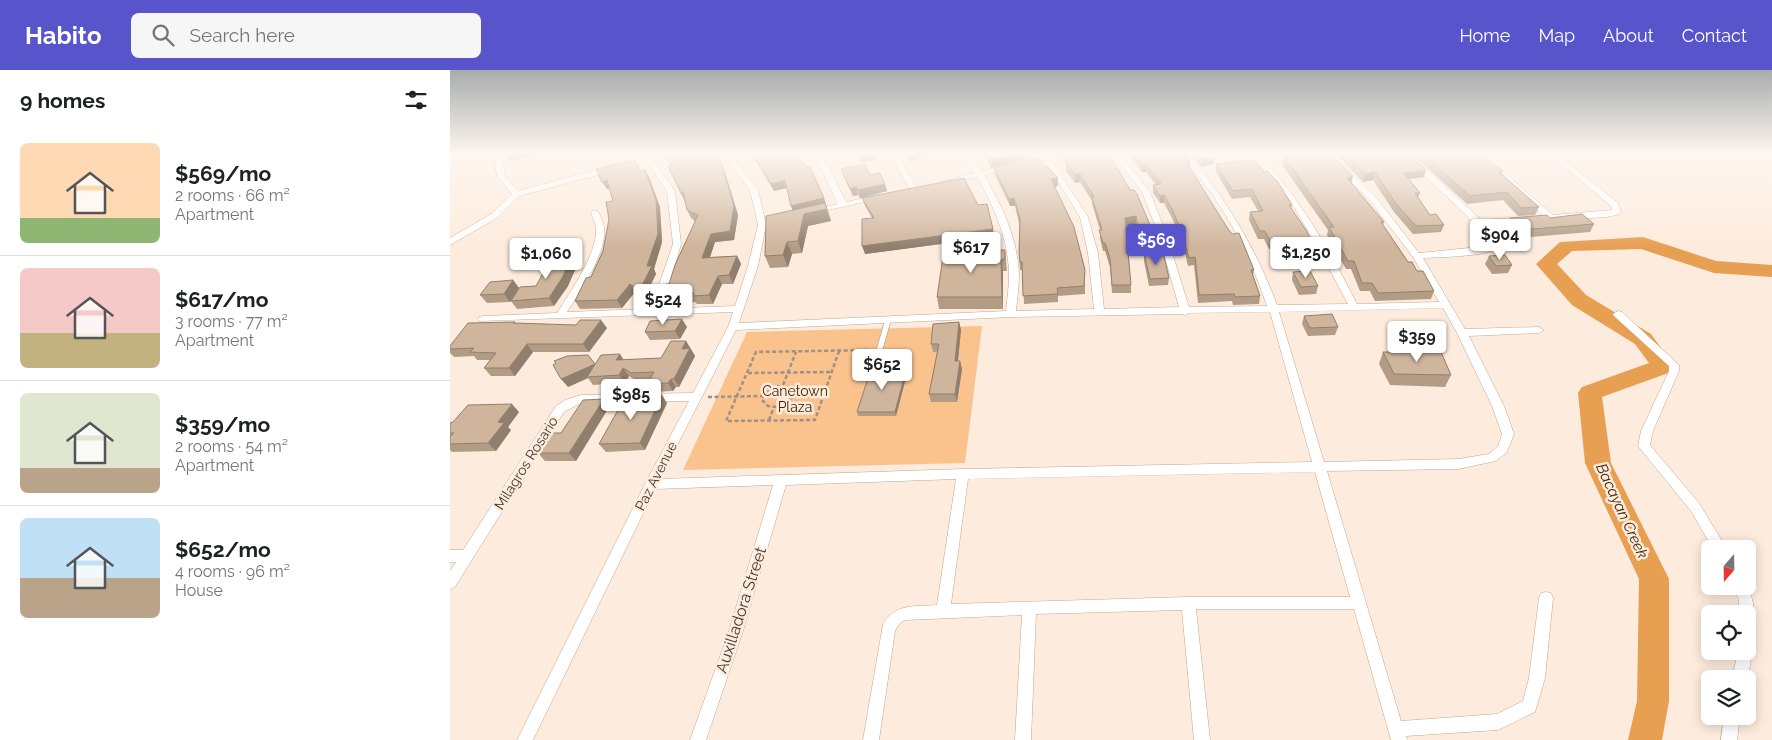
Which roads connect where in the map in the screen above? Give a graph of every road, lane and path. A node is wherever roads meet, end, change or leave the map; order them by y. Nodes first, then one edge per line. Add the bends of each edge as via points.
1 (509, 185) edge
2 (548, 185) edge
3 (668, 185) edge
4 (751, 185) edge
5 (833, 185) edge
6 (908, 185) edge
7 (985, 185) edge
8 (1064, 185) edge
9 (1141, 185) edge
10 (1211, 185) edge
11 (1281, 185) edge
12 (1360, 185) edge
13 (1439, 185) edge
14 (1514, 185) edge
15 (1590, 185) edge
16 (923, 187) edge
17 (516, 194) junction
18 (888, 195) edge
19 (843, 205) junction
20 (595, 213) dead end
21 (807, 214) edge
22 (1551, 218) junction
23 (1478, 222) junction
24 (450, 242) edge
25 (1417, 256) junction
26 (1444, 305) junction
27 (1354, 307) junction
28 (739, 309) junction
29 (1274, 310) junction
30 (650, 312) junction
31 (1185, 312) junction
32 (1099, 313) junction
33 (1011, 314) junction
34 (1618, 314) dead end
35 (560, 316) junction
36 (484, 319) dead end
37 (888, 320) junction
38 (733, 327) junction
39 (1538, 330) dead end
40 (1462, 333) junction
41 (879, 350) junction
42 (796, 351) junction
43 (839, 351) junction
44 (874, 369) edge
45 (831, 372) junction
46 (788, 373) junction
47 (747, 374) junction
48 (783, 385) junction
49 (736, 396) junction
50 (763, 396) junction
51 (794, 396) junction
52 (823, 396) junction
53 (696, 397) junction
54 (774, 407) junction
55 (768, 420) junction
56 (1319, 466) junction
57 (963, 474) junction
58 (782, 479) junction
59 (651, 484) junction
60 (1715, 540) edge
61 (450, 556) edge
62 (468, 556) junction
63 (450, 583) edge
64 (1546, 598) dead end
65 (1188, 603) junction
66 (1359, 603) junction
67 (1029, 608) junction
68 (943, 611) junction
69 (1731, 725) edge
70 (1398, 734) edge
71 (525, 740) edge
72 (698, 740) edge
73 (871, 740) edge
74 (1023, 740) edge
75 (1202, 740) edge
76 (1729, 740) edge

1 - 17 street
2 - 17 street
3 - 30 street via 671,190 677,244 665,282
4 - 28 street, Paz Avenue via 766,224
5 - 19 street
6 - 16 street via 910,190
7 - 33 street via 1006,229 1014,265
8 - 32 street via 1084,217 1093,253
9 - 31 street via 1162,233
10 - 29 street via 1233,216 1258,266
11 - 27 street via 1319,239
12 - 25 street
13 - 23 street
14 - 22 street
15 - 22 street via 1615,206 1617,212
17 - 24 street via 508,206
18 - 19 street
19 - 21 street
20 - 35 street via 600,230 592,258 585,276
22 - 23 street
23 - 25 street via 1494,247
25 - 26 street
26 - 27 street
26 - 40 street
27 - 29 street
28 - 30 street
28 - 38 street, Paz Avenue
29 - 31 street
29 - 56 street
30 - 35 street
31 - 32 street
32 - 33 street
33 - 37 street
34 - 60 street via 1674,365 1646,431 1644,446 1695,507
35 - 36 street
37 - 38 street
37 - 41 lane
38 - 53 street, Paz Avenue
39 - 40 street
40 - 56 street via 1498,406 1508,434 1503,449 1492,458 1458,464
41 - 43 path
41 - 44 lane
42 - 43 path
42 - 46 path
42 - 47 path via 756,352
43 - 45 path
45 - 46 path
45 - 52 path
46 - 47 path
46 - 48 path
47 - 49 path
48 - 50 path via 771,388
48 - 51 path via 793,388
49 - 50 path
49 - 53 path
49 - 55 path via 726,421
50 - 54 path via 764,404
51 - 52 path
51 - 54 path via 786,404
52 - 55 path via 816,420
53 - 59 street, Paz Avenue
53 - 62 street, Milagros Rosario via 581,399 560,409
54 - 55 path
56 - 57 street
56 - 66 street
57 - 58 street
57 - 68 street
58 - 59 street
58 - 72 street, Auxilladora Street via 735,634
59 - 71 street, Paz Avenue
61 - 62 street
62 - 63 street, Milagros Rosario
64 - 70 street via 1537,678 1529,706 1498,722
65 - 66 street
65 - 67 street
65 - 75 street
66 - 70 street
67 - 68 street
67 - 74 street
68 - 73 street via 904,614 894,619 888,629
69 - 76 street

